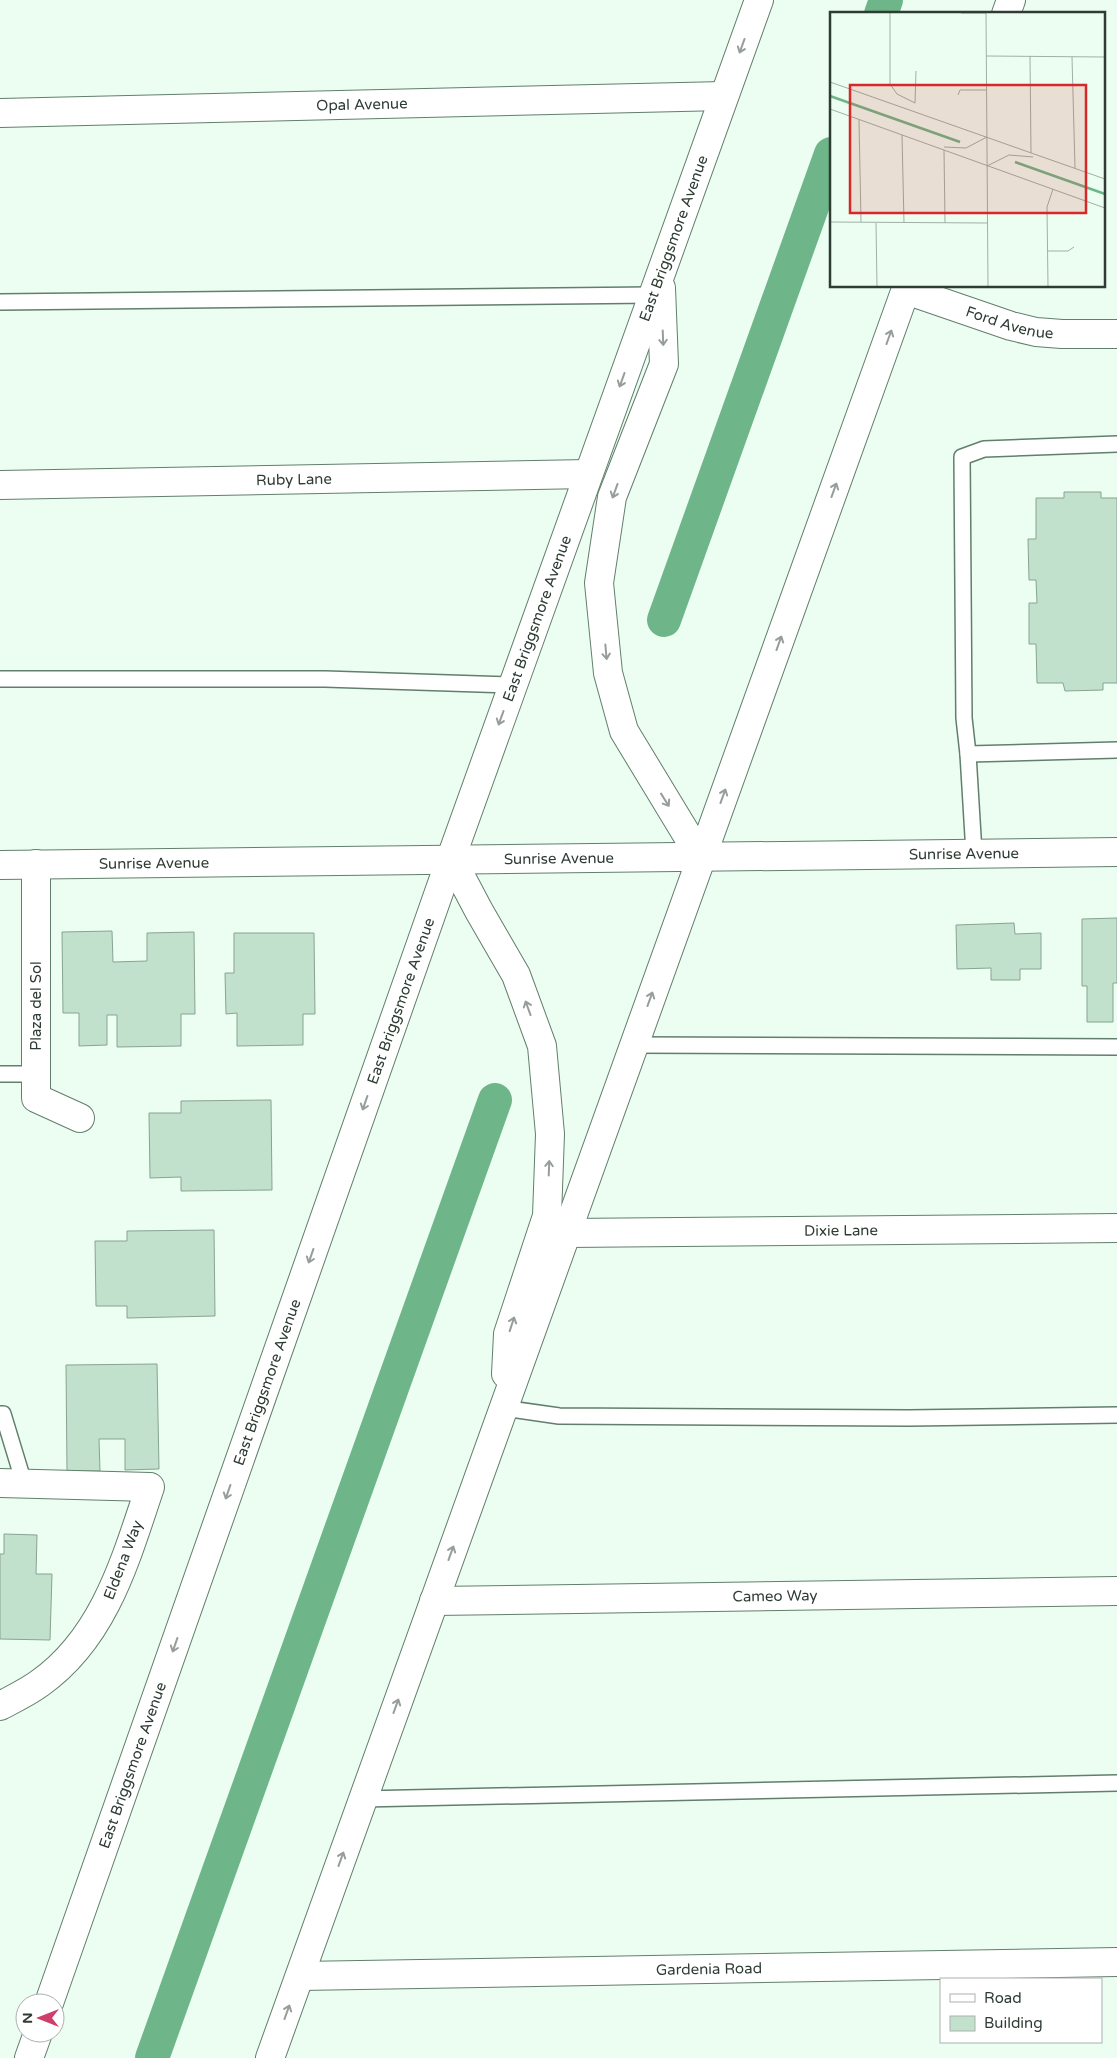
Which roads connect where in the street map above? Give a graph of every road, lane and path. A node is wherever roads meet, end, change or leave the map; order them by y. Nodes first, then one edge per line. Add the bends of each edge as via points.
1 (759, 0) edge
2 (1011, 0) edge
3 (1007, 12) edge
4 (724, 96) junction
5 (0, 113) edge
6 (657, 283) junction
7 (907, 288) edge
8 (0, 302) edge
9 (1117, 334) edge
10 (1117, 444) edge
11 (588, 474) junction
12 (0, 485) edge
13 (0, 679) edge
14 (513, 685) junction
15 (1117, 750) edge
16 (968, 754) junction
17 (1117, 852) edge
18 (974, 853) junction
19 (451, 858) junction
20 (701, 858) junction
21 (36, 864) junction
22 (0, 865) edge
23 (634, 1045) junction
24 (1117, 1047) edge
25 (0, 1074) edge
26 (36, 1074) junction
27 (80, 1118) dead end
28 (1117, 1228) edge
29 (566, 1233) junction
30 (503, 1408) junction
31 (0, 1414) edge
32 (1117, 1416) edge
33 (12, 1483) edge
34 (1117, 1591) edge
35 (434, 1601) junction
36 (0, 1706) edge
37 (1117, 1783) edge
38 (362, 1800) junction
39 (1117, 1962) edge
40 (300, 1976) junction
41 (53, 1993) edge
42 (34, 2043) edge
43 (29, 2058) edge
44 (270, 2058) edge

1 -> 4 street, East Briggsmore Avenue
2 - 3 street
4 - 5 street, Opal Avenue
4 - 6 street, East Briggsmore Avenue
6 - 8 lane
6 -> 11 street, East Briggsmore Avenue
6 -> 20 street via 664,364 612,497 599,583 608,673 624,731
7 - 9 street, Ford Avenue via 1036,332
20 -> 7 street
10 - 16 lane via 984,449 962,457 964,718
11 - 12 street, Ruby Lane
11 - 14 street, East Briggsmore Avenue
13 - 14 lane via 325,679
14 -> 19 street, East Briggsmore Avenue
15 - 16 lane
16 - 18 lane
17 - 18 street, Sunrise Avenue
18 - 20 street, Sunrise Avenue
19 - 20 street, Sunrise Avenue
19 - 21 street, Sunrise Avenue
30 -> 19 street via 508,1334 547,1216 549,1124 542,1046 516,974
19 -> 41 street, East Briggsmore Avenue
23 -> 20 street
21 - 22 street, Sunrise Avenue
21 - 26 street, Plaza del Sol
23 - 24 lane
23 - 29 street
25 - 26 lane
26 - 27 street, Plaza del Sol via 36,1098
28 - 29 street, Dixie Lane
29 - 30 street
30 - 32 lane via 559,1416
35 -> 30 street
31 - 33 lane via 3,1414
33 - 36 street, Eldena Way via 150,1487 124,1566 107,1605 62,1664 40,1683
34 - 35 street, Cameo Way
38 -> 35 street
37 - 38 lane
40 -> 38 street
39 - 40 street, Gardenia Road
44 -> 40 street
42 - 43 street

